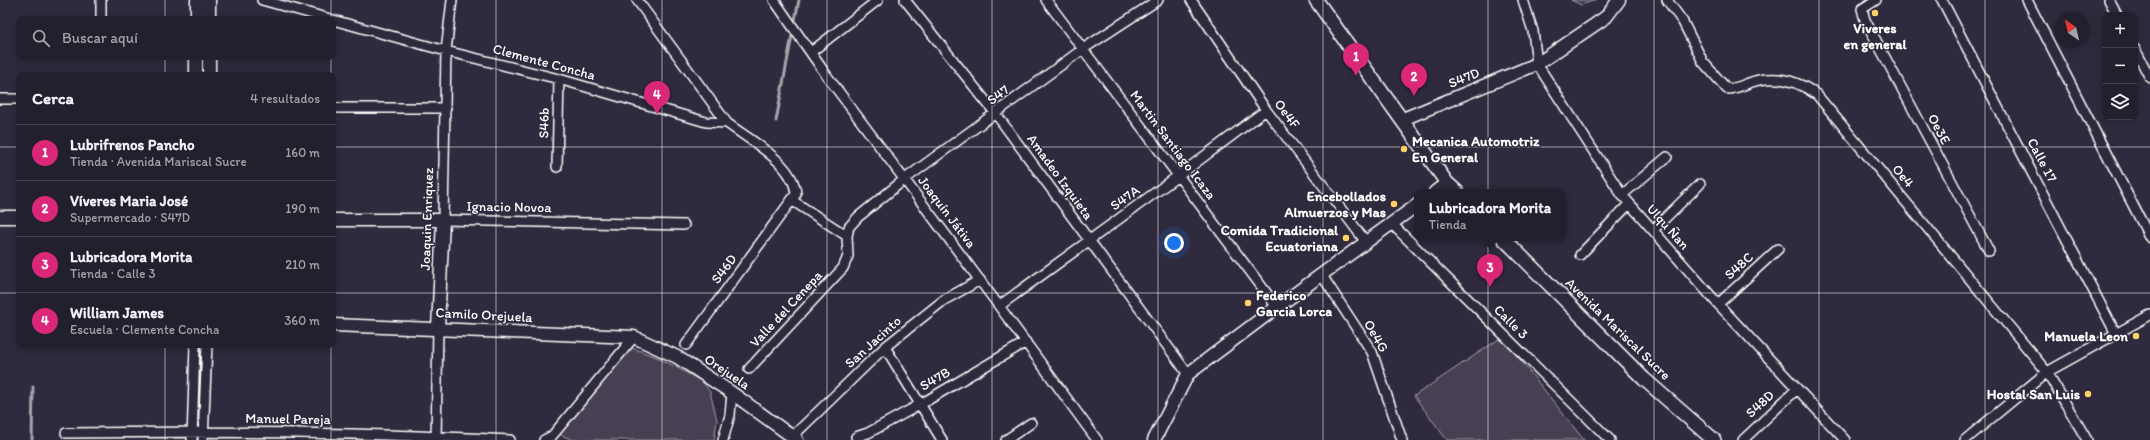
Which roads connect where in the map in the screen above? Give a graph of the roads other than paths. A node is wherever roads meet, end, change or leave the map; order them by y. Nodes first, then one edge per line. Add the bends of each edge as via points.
1 (101, 0) edge
2 (198, 0) edge
3 (209, 0) edge
4 (262, 0) edge
5 (452, 0) edge
6 (637, 0) edge
7 (774, 0) edge
8 (878, 0) edge
9 (905, 0) edge
10 (1046, 0) edge
11 (1158, 0) edge
12 (1191, 0) edge
13 (1316, 0) edge
14 (1523, 0) edge
15 (1619, 0) edge
16 (1667, 0) edge
17 (1876, 0) edge
18 (1942, 0) edge
19 (2027, 0) edge
20 (2109, 0) edge
21 (2115, 12) edge
22 (101, 16) edge
23 (197, 16) edge
24 (209, 16) edge
25 (321, 16) edge
26 (336, 20) edge
27 (1083, 49) junction
28 (446, 51) junction
29 (811, 52) junction
30 (2138, 55) edge
31 (196, 60) edge
32 (209, 60) edge
33 (1537, 64) junction
34 (196, 72) edge
35 (209, 72) edge
36 (2150, 78) edge
37 (559, 79) junction
38 (0, 98) edge
39 (16, 99) edge
40 (336, 108) edge
41 (446, 108) junction
42 (1266, 110) junction
43 (996, 114) junction
44 (1403, 119) junction
45 (727, 123) junction
46 (1667, 157) dead end
47 (557, 167) dead end
48 (1178, 176) junction
49 (905, 179) junction
50 (1700, 184) dead end
51 (1452, 188) edge
52 (1622, 195) junction
53 (792, 201) junction
54 (1629, 204) junction
55 (1414, 207) edge
56 (1, 217) edge
57 (16, 217) edge
58 (336, 220) edge
59 (443, 220) junction
60 (1392, 224) junction
61 (684, 225) dead end
62 (1653, 230) junction
63 (847, 236) junction
64 (2150, 238) edge
65 (1089, 241) junction
66 (1506, 241) edge
67 (1366, 242) junction
68 (1778, 249) dead end
69 (1990, 251) dead end
70 (1580, 255) dead end
71 (1321, 274) junction
72 (980, 280) junction
73 (1718, 304) junction
74 (999, 306) junction
75 (1277, 307) junction
76 (2150, 315) edge
77 (336, 325) edge
78 (438, 328) junction
79 (2116, 334) junction
80 (634, 337) junction
81 (1026, 342) junction
82 (686, 345) dead end
83 (195, 348) edge
84 (207, 348) edge
85 (885, 348) junction
86 (749, 369) dead end
87 (2047, 372) junction
88 (1188, 374) junction
89 (1797, 389) junction
90 (732, 393) junction
91 (921, 404) junction
92 (1031, 423) dead end
93 (66, 433) dead end
94 (192, 436) edge
95 (204, 436) edge
96 (856, 437) dead end
97 (436, 438) edge
98 (795, 438) edge
99 (510, 440) edge
100 (544, 440) edge
101 (723, 440) edge
102 (942, 440) edge
103 (1006, 440) edge
104 (1097, 440) edge
105 (1154, 440) edge
106 (1402, 440) edge
107 (1610, 440) edge
108 (1714, 440) edge
109 (1743, 440) edge
110 (1845, 440) edge
111 (1964, 440) edge
112 (2087, 440) edge

1 - 22 street
2 - 23 street
3 - 24 street
4 - 25 street, Clemente Concha
5 - 28 street, Joaquin Enriquez
6 - 45 street
7 - 29 street, Joaquín Játiva
8 - 29 street
9 - 43 street, Amadeo Izquieta
10 - 27 street, Martin Santiago Icaza
11 - 27 street, S47
12 - 42 street, Oe4F
13 - 44 main road
14 - 33 street, Ulqu Ñan via 1533,31
15 - 33 street, S47D via 1606,17
16 - 87 street, Oe4 via 1683,22 1704,62 1727,89 1759,80 1786,80 1804,85 1817,95
17 - 69 street, Oe3E via 1862,9 1865,20
18 - 79 street, Calle 17
19 - 64 street
20 - 21 street
26 - 28 street, Clemente Concha
27 - 43 street, S47
27 - 48 street, Martin Santiago Icaza
28 - 37 street, Clemente Concha
28 - 41 street, Joaquin Enriquez
29 - 49 street, Joaquín Játiva
30 - 36 street
31 - 34 street
32 - 35 street
33 - 44 street, S47D
33 - 52 street, Ulqu Ñan
37 - 45 street, Clemente Concha via 706,122
37 - 47 street, S46b
38 - 39 street
40 - 41 street
41 - 59 street, Joaquin Enriquez
42 - 48 street, S47A
42 - 67 street, Oe4F
43 - 49 street, S47
43 - 65 street, Amadeo Izquieta
44 - 51 main road
45 - 53 street via 762,148 787,171 795,185 796,194
46 - 52 street
48 - 65 street, S47A
48 - 75 street, Martin Santiago Icaza
49 - 63 street, S47 via 858,217 849,227
49 - 72 street, Joaquín Játiva
50 - 62 street
52 - 54 street, Ulqu Ñan
53 - 63 street
53 - 82 street, S46D
54 - 62 street, Ulqu Ñan
54 - 70 street
55 - 60 street
56 - 57 street
58 - 59 street, Ignacio Novoa
59 - 61 street, Ignacio Novoa
59 - 78 street, Joaquin Enriquez
60 - 67 street
60 - 107 street, Calle 3
62 - 73 street, Ulqu Ñan
63 - 86 street, Valle del Cenepa via 848,256 844,268
65 - 74 street, S47A
65 - 88 street, Amadeo Izquieta
66 - 108 main road, Avenida Mariscal Sucre via 1644,379
67 - 71 street
68 - 73 street, S48C
71 - 75 street
71 - 106 street, Oe4G via 1372,352
72 - 74 street, Joaquín Játiva
72 - 85 street, San Jacinto via 944,300
73 - 89 street, Ulqu Ñan
74 - 81 street, Joaquín Játiva
75 - 88 street
76 - 79 street
77 - 78 street, Camilo Orejuela
78 - 80 street, Camilo Orejuela
78 - 97 street, Joaquin Enriquez
79 - 87 street
80 - 90 street, Orejuela via 678,357
80 - 100 street via 552,436
81 - 91 street, S47B
81 - 104 street, Joaquín Játiva
83 - 94 street
84 - 95 street
85 - 91 street
85 - 98 street, San Jacinto
87 - 111 street
87 - 112 street, Oe4
88 - 105 street
89 - 109 street, S48D
89 - 110 street, Ulqu Ñan
90 - 98 street, Orejuela
90 - 101 street via 730,415
91 - 96 street, S47B
91 - 102 street
92 - 103 street
93 - 94 street, Manuel Pareja
94 - 95 street, Manuel Pareja
95 - 97 street, Manuel Pareja
97 - 99 street, Manuel Pareja

